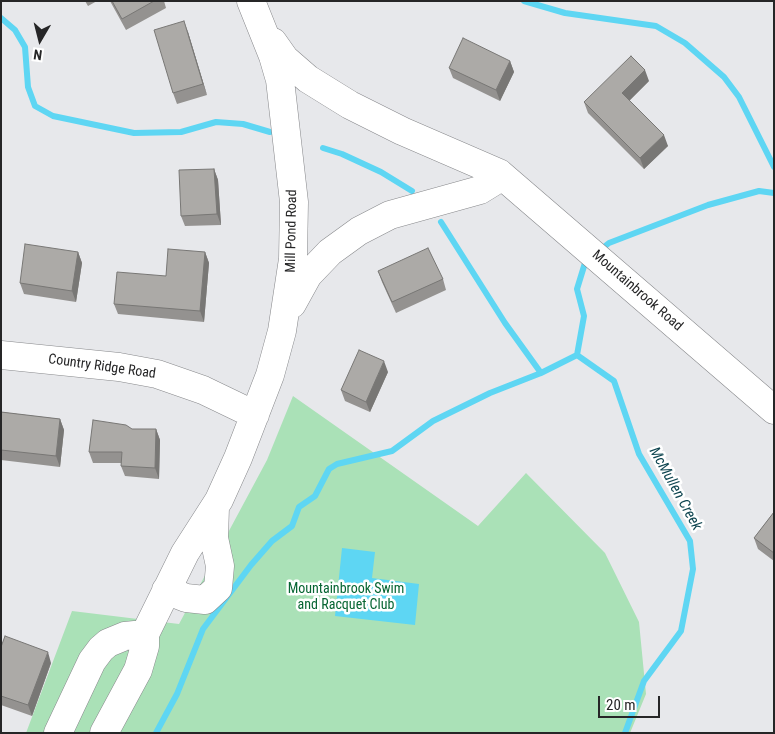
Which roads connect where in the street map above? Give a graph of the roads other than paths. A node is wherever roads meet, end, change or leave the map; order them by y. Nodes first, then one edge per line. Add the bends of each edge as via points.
1 (252, 1) edge
2 (500, 173) junction
3 (282, 331) junction
4 (1, 355) edge
5 (774, 410) edge
6 (256, 415) junction
7 (215, 507) junction
8 (166, 590) junction
9 (145, 634) junction
10 (58, 733) edge
11 (104, 733) edge

1 - 2 street, Mountainbrook Road via 275,47 308,79 375,119
1 - 3 street, Mill Pond Road via 280,80 294,202 293,259
2 - 3 street via 480,190 390,215 358,231 330,252 308,275 293,300
2 - 5 street, Mountainbrook Road
3 - 6 street, Mill Pond Road
4 - 6 street, Country Ridge Road via 157,374 203,390
6 - 7 street, Mill Pond Road
7 - 8 street, Mill Pond Road
7 - 8 street via 214,538 220,566 220,582 216,591 204,600 196,600
8 - 9 street, Mill Pond Road
9 - 10 street via 125,636 101,649 92,661
9 - 11 street, Mill Pond Road via 138,670

